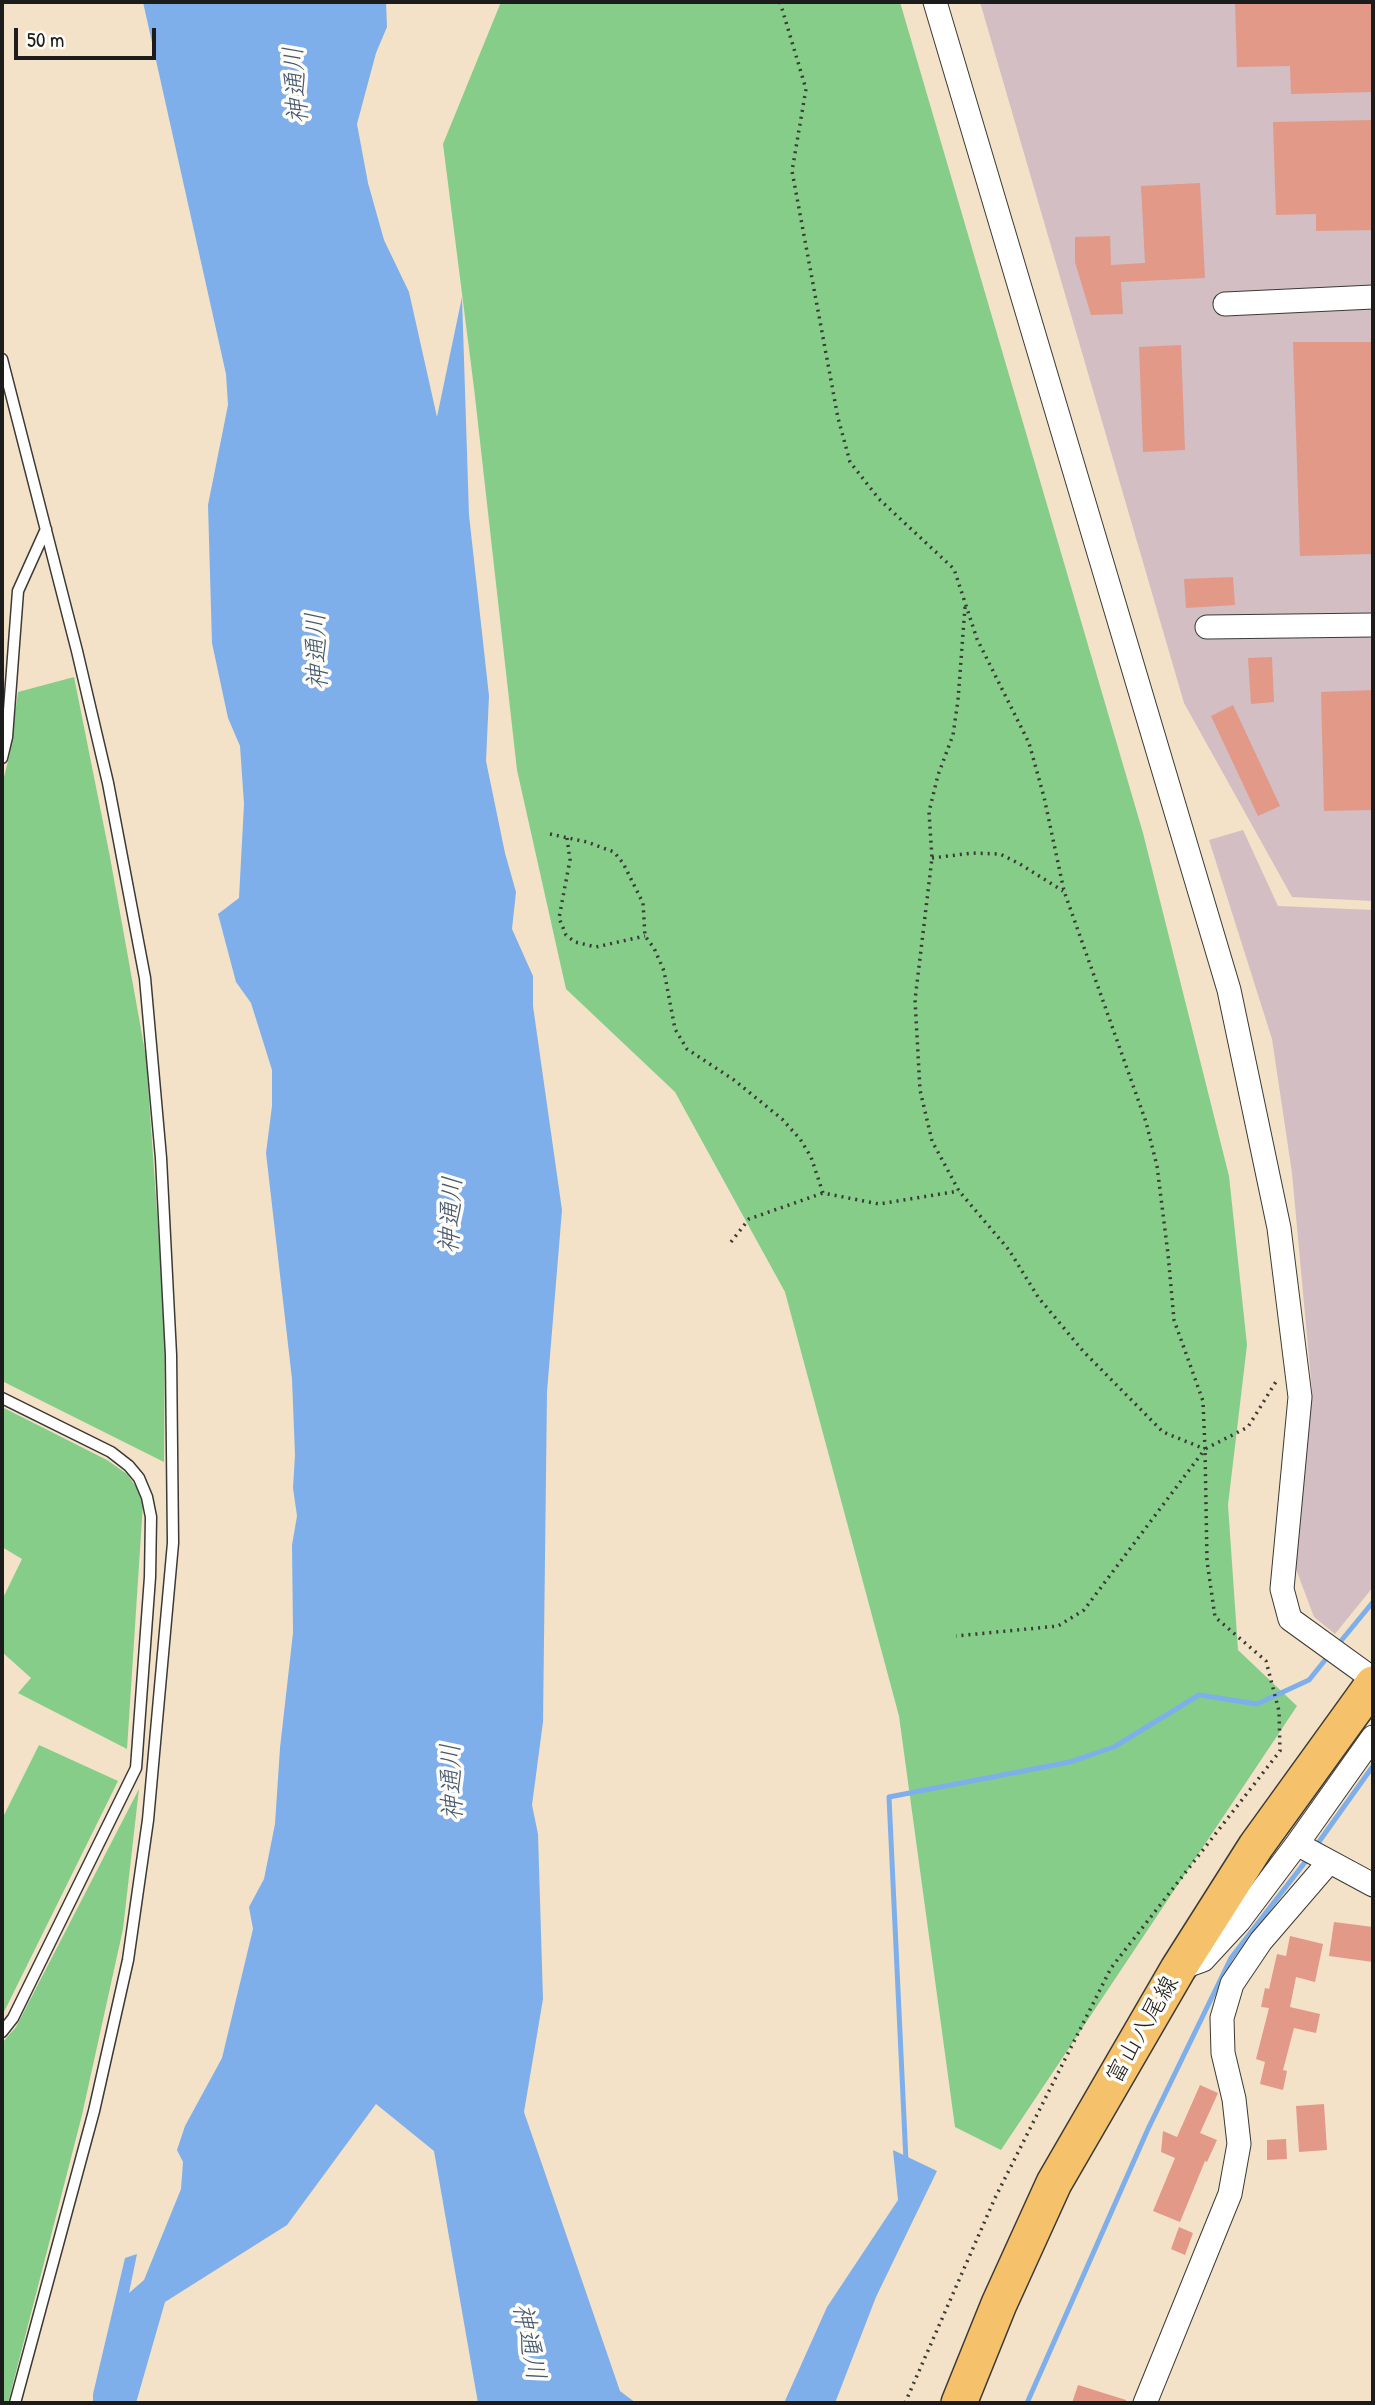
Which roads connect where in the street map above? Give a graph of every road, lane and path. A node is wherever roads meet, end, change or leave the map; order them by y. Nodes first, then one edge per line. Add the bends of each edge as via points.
1 (780, 2) edge
2 (935, 2) edge
3 (1373, 298) edge
4 (1225, 304) dead end
5 (2, 359) edge
6 (46, 529) junction
7 (966, 603) junction
8 (1373, 625) edge
9 (1207, 627) dead end
10 (2, 758) edge
11 (550, 834) dead end
12 (567, 838) junction
13 (932, 858) junction
14 (1064, 891) junction
15 (645, 936) junction
16 (959, 1191) junction
17 (823, 1193) junction
18 (732, 1242) dead end
19 (1296, 1368) junction
20 (2, 1398) edge
21 (1205, 1449) junction
22 (956, 1636) dead end
23 (1373, 1682) edge
24 (1373, 1737) edge
25 (1312, 1853) junction
26 (1373, 1885) edge
27 (1178, 1969) junction
28 (2, 2032) edge
29 (15, 2403) edge
30 (905, 2403) edge
31 (960, 2403) edge
32 (1145, 2403) edge

1 - 7 path via 806,89 792,171 850,462 879,499 954,569
2 - 19 street via 1228,990 1279,1228
3 - 4 street
5 - 6 lane
6 - 10 lane via 18,591
6 - 29 lane via 108,783 145,978 161,1158 171,1355 173,1544 148,1819 128,1959 94,2111
7 - 13 path via 953,735 929,812
7 - 14 path via 977,639 1029,743
8 - 9 street
11 - 12 path
12 - 15 path via 614,852 619,858 643,903
12 - 15 path via 570,860 559,918 566,936 596,947
13 - 14 path via 1000,854
13 - 16 path via 915,1000 920,1090 932,1141
14 - 21 path via 1146,1122 1157,1166 1174,1321 1203,1401
15 - 17 path via 664,971 675,1028 687,1049 782,1119 811,1157
16 - 17 path via 879,1204
16 - 21 path via 1083,1351 1163,1432
17 - 18 path via 749,1219
19 - 21 path via 1273,1382 1248,1427
19 - 23 street via 1300,1397 1282,1589 1290,1619
20 - 28 lane via 129,1465 148,1497 151,1517 136,1768
21 - 22 path via 1084,1610 1058,1626
21 - 30 path via 1207,1560 1215,1618 1266,1661 1279,1711 1279,1751 1111,1968 995,2198
23 - 27 main road, 富山八尾線 via 1256,1846
24 - 25 street
25 - 26 street
25 - 27 street via 1203,1960
25 - 32 street via 1232,1984 1222,2018 1223,2053 1239,2144 1230,2194
27 - 31 main road, 富山八尾線 via 1054,2183

